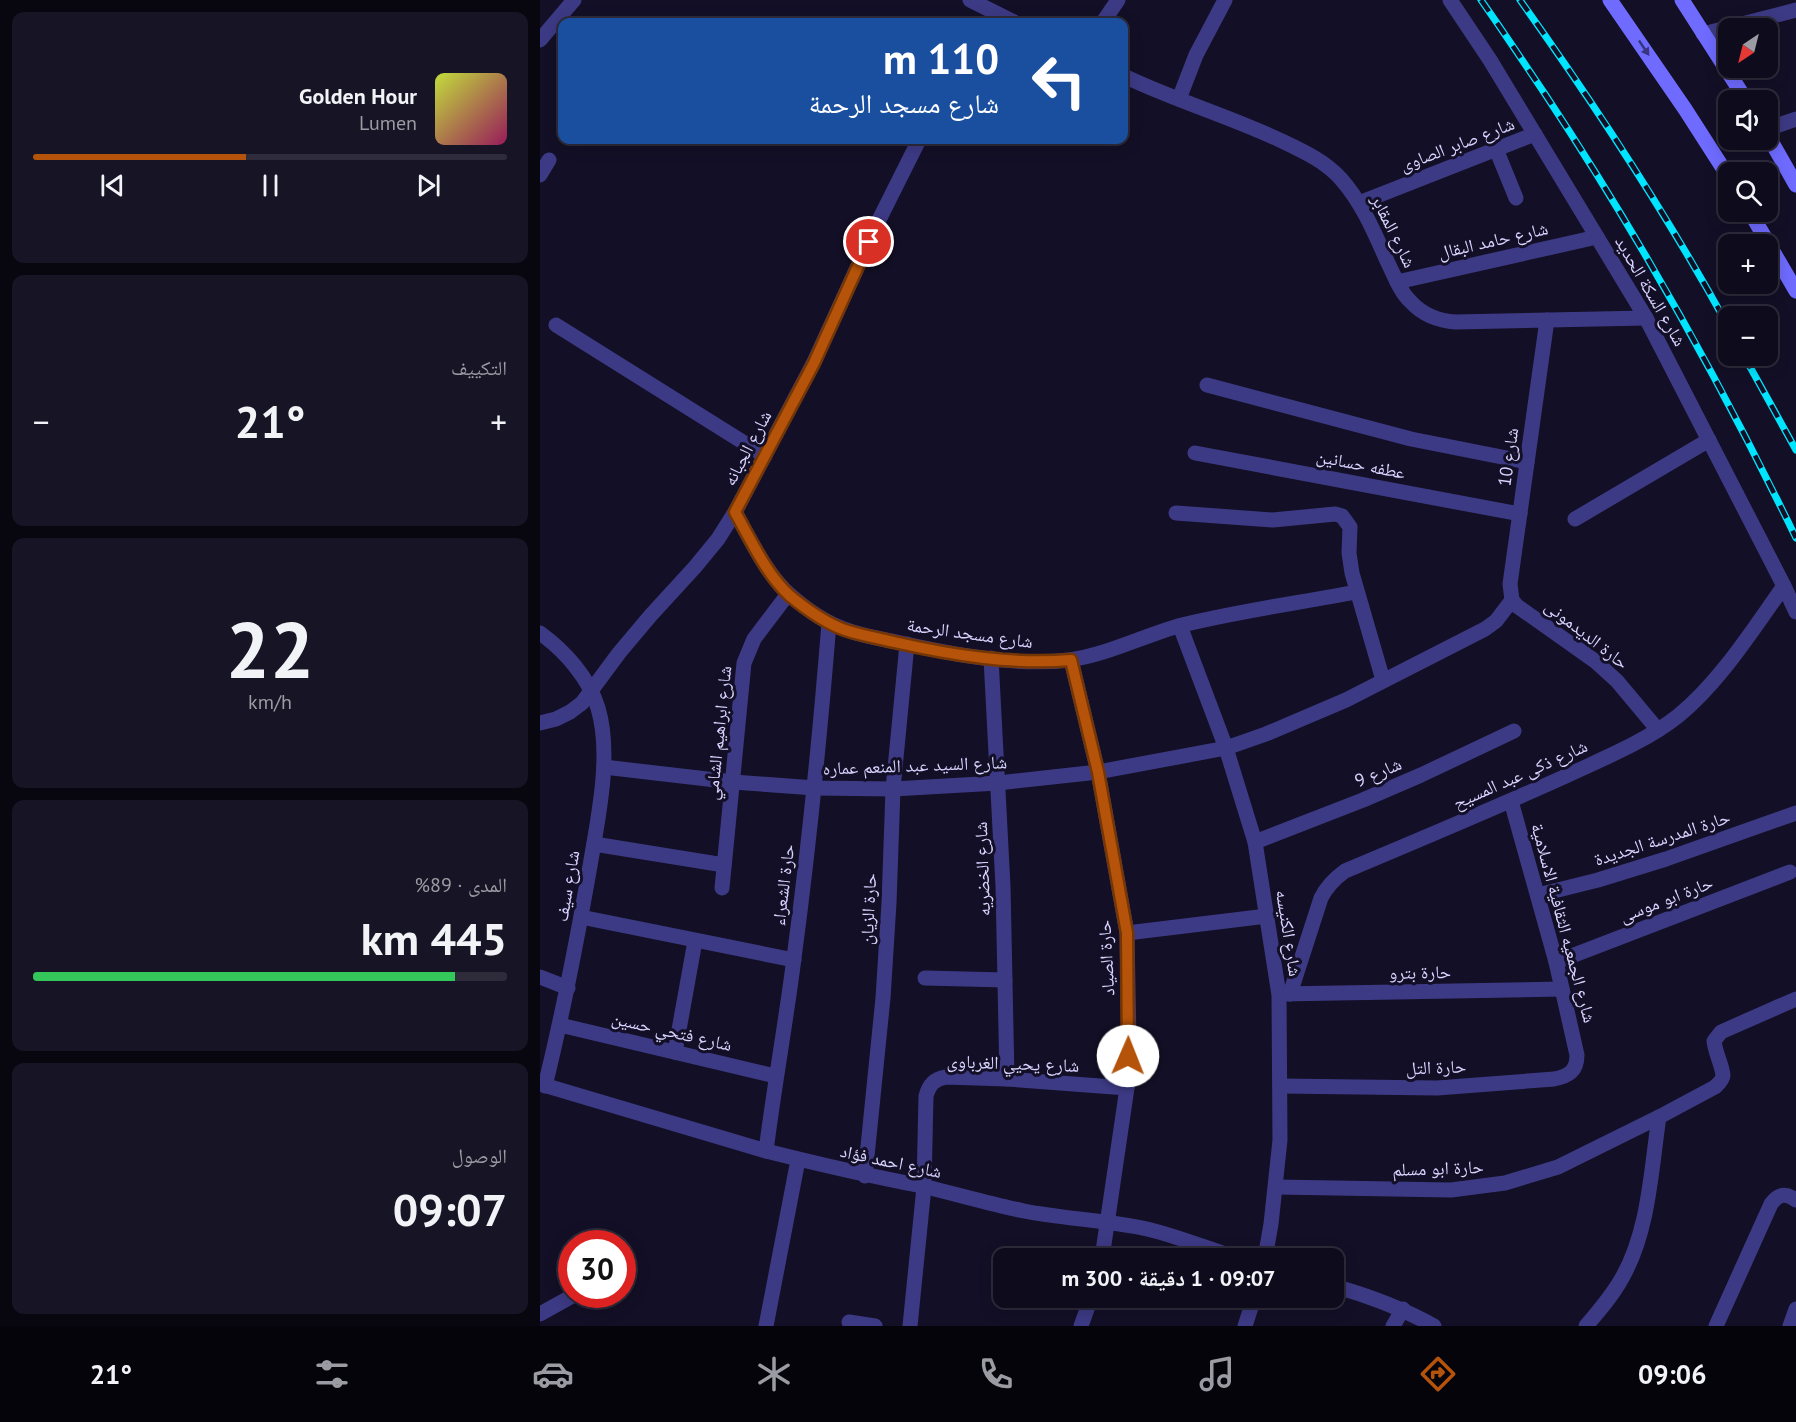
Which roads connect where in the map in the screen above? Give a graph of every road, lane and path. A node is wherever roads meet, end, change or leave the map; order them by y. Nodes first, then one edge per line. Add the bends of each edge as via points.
1 (574, 0) edge
2 (970, 0) edge
3 (1118, 0) edge
4 (1226, 0) edge
5 (1450, 0) edge
6 (1610, 0) edge
7 (1682, 0) edge
8 (1796, 10) edge
9 (559, 18) edge
10 (995, 18) edge
11 (1106, 18) edge
12 (558, 19) edge
13 (1704, 34) junction
14 (540, 40) edge
15 (1128, 78) edge
16 (1740, 90) edge
17 (1179, 99) junction
18 (1796, 119) edge
19 (1778, 125) edge
20 (1535, 134) junction
21 (918, 144) edge
22 (1496, 149) junction
23 (1776, 150) edge
24 (549, 160) dead end
25 (1719, 162) edge
26 (540, 175) edge
27 (1796, 185) edge
28 (1516, 198) dead end
29 (1359, 203) junction
30 (1756, 222) edge
31 (1598, 237) junction
32 (1397, 282) junction
33 (1796, 291) edge
34 (1646, 318) junction
35 (1547, 320) junction
36 (556, 325) dead end
37 (1207, 385) dead end
38 (1709, 440) junction
39 (1195, 453) dead end
40 (765, 456) junction
41 (1527, 462) junction
42 (735, 512) junction
43 (1176, 513) dead end
44 (1520, 514) junction
45 (1575, 519) dead end
46 (1784, 586) junction
47 (1356, 592) junction
48 (788, 594) junction
49 (1512, 600) junction
50 (1796, 612) edge
51 (829, 623) junction
52 (1180, 626) junction
53 (540, 633) edge
54 (907, 645) junction
55 (991, 658) junction
56 (1071, 660) junction
57 (1383, 680) junction
58 (592, 691) junction
59 (540, 723) edge
60 (1658, 730) junction
61 (1514, 731) dead end
62 (1226, 748) junction
63 (604, 767) junction
64 (1098, 772) junction
65 (733, 782) junction
66 (998, 783) junction
67 (815, 788) junction
68 (893, 789) junction
69 (1511, 801) junction
70 (1796, 813) edge
71 (1255, 842) junction
72 (594, 844) junction
73 (724, 865) junction
74 (1790, 872) dead end
75 (722, 888) dead end
76 (1538, 895) junction
77 (1268, 916) junction
78 (581, 917) junction
79 (1127, 933) junction
80 (695, 941) junction
81 (794, 960) junction
82 (1556, 962) junction
83 (540, 977) edge
84 (925, 978) dead end
85 (1005, 980) junction
86 (568, 988) junction
87 (1562, 989) junction
88 (1284, 994) junction
89 (1796, 999) edge
90 (560, 1025) junction
91 (675, 1052) junction
92 (1577, 1055) joint
93 (775, 1076) junction
94 (1007, 1079) junction
95 (542, 1085) edge
96 (1281, 1086) junction
97 (1127, 1088) junction
98 (1659, 1117) junction
99 (766, 1151) junction
100 (798, 1160) junction
101 (865, 1176) junction
102 (924, 1187) junction
103 (1276, 1188) junction
104 (1796, 1200) edge
105 (1108, 1222) junction
106 (1104, 1248) edge
107 (1207, 1248) edge
108 (1267, 1248) edge
109 (1344, 1289) edge
110 (558, 1304) edge
111 (1087, 1308) edge
112 (1251, 1308) edge
113 (1403, 1309) junction
114 (1796, 1309) edge
115 (540, 1314) edge
116 (849, 1322) dead end
117 (766, 1326) edge
118 (875, 1326) edge
119 (910, 1326) edge
120 (1081, 1326) edge
121 (1245, 1326) edge
122 (1394, 1326) edge
123 (1434, 1326) edge
124 (1586, 1326) edge
125 (1716, 1326) edge
126 (1790, 1326) edge

1 - 9 street
2 - 10 street
3 - 11 street
4 - 17 street via 1196,55
5 - 20 street, شارع السكة الحديد
6 -> 25 street
7 - 13 street
8 - 13 street
12 - 14 street
13 - 16 street
15 - 17 street, شارع المقابر
17 - 29 street, شارع المقابر via 1313,156 1339,177
18 - 19 street
20 - 22 street, شارع صابر الصاوى
20 - 31 street, شارع السكة الحديد
21 - 40 street, شارع الجبانه via 814,363
22 - 28 street
22 - 29 street, شارع صابر الصاوى
23 - 27 street
24 - 26 street
29 - 32 street, شارع المقابر
30 - 33 street
31 - 32 street, شارع حامد البقال
31 - 34 street, شارع السكة الحديد
32 - 35 street, شارع المقابر via 1420,310 1443,321
34 - 35 street, شارع المقابر
34 - 38 street, شارع السكة الحديد
35 - 41 street, شارع 10
36 - 40 street
37 - 41 street via 1412,439
38 - 45 street
38 - 46 street, شارع السكة الحديد
39 - 44 street, عطفه حسانين
40 - 42 street, شارع الجبانه
41 - 44 street, شارع 10
42 - 48 street, شارع مسجد الرحمة via 766,566
42 - 58 street, شارع الجبانه via 703,558
43 - 47 street via 1273,520 1342,516 1350,533
44 - 49 street, شارع 10 via 1510,584
46 - 50 street, شارع السكة الحديد
46 - 60 street, شارع ذكى عبد المسيح via 1716,678 1686,709
47 - 52 street, شارع مسجد الرحمة
47 - 57 street
48 - 51 street, شارع مسجد الرحمة
48 - 65 street, شارع ابراهيم الشامي via 754,639 744,663
49 - 57 street, شارع السيد عبد المنعم عماره via 1496,621 1485,628
49 - 60 street, حارة الديدمونى via 1595,661 1624,688
51 - 54 street, شارع مسجد الرحمة
51 - 67 street, حارة الشعراء
52 - 56 street, شارع مسجد الرحمة
52 - 62 street, شارع الكنيسه
53 - 58 street, شارع سيف via 567,657
54 - 55 street, شارع مسجد الرحمة
54 - 68 street, حارة الزيان
55 - 56 street, شارع مسجد الرحمة
55 - 66 street, شارع الخضريه
56 - 64 street, حارة الصياد
57 - 62 street, شارع السيد عبد المنعم عماره via 1346,700
58 - 59 street, شارع الجبانه via 570,712
58 - 63 street, شارع سيف via 602,724
60 - 69 street, شارع ذكى عبد المسيح
61 - 71 street, شارع 9 via 1373,796
62 - 64 street, شارع السيد عبد المنعم عماره
62 - 71 street, شارع الكنيسه
63 - 65 street, شارع السيد عبد المنعم عماره
63 - 72 street, شارع سيف
64 - 66 street, شارع السيد عبد المنعم عماره
64 - 79 street, حارة الصياد
65 - 67 street, شارع السيد عبد المنعم عماره
65 - 73 street, شارع ابراهيم الشامي
66 - 68 street, شارع السيد عبد المنعم عماره
66 - 85 street, شارع الخضريه
67 - 68 street, شارع السيد عبد المنعم عماره
67 - 81 street, حارة الشعراء
68 - 101 street, حارة الزيان via 883,998
69 - 76 street, شارع الجمعيه الثقافية الاسلامية
69 - 88 street, شارع ذكى عبد المسيح via 1335,878 1321,898
70 - 76 street, حارة المدرسة الجديدة via 1666,859
71 - 77 street, شارع الكنيسه
72 - 73 street
72 - 78 street, شارع سيف
73 - 75 street, شارع ابراهيم الشامي
74 - 82 street, حارة ابو موسى
76 - 82 street, شارع الجمعيه الثقافية الاسلامية
77 - 79 street
77 - 88 street, شارع الكنيسه
78 - 80 street
78 - 86 street, شارع سيف
79 - 97 street, حارة الصياد
80 - 81 street
80 - 91 street
81 - 93 street, حارة الشعراء
82 - 87 street, شارع الجمعيه الثقافية الاسلامية
83 - 86 street
84 - 85 street
85 - 94 street, شارع الخضريه
86 - 90 street, شارع سيف
87 - 88 street, حارة بترو
87 - 92 street, شارع الجمعيه الثقافية الاسلامية
88 - 96 street, شارع الكنيسه
89 - 98 street, حارة ابو مسلم via 1721,1032 1714,1041 1723,1076 1720,1082
90 - 91 street, شارع فتحي حسين
90 - 95 street, شارع سيف
91 - 93 street, شارع فتحي حسين
92 - 96 street, حارة التل via 1574,1070 1554,1079 1437,1088
93 - 99 street, حارة الشعراء
94 - 97 street, شارع يحيي الغرباوى
94 - 102 street, شارع يحيي الغرباوى via 946,1077 932,1083 926,1096
95 - 99 street, شارع احمد فؤاد
96 - 103 street, شارع الكنيسه
97 - 105 street, حارة الصياد
98 - 103 street, حارة ابو مسلم via 1558,1167 1505,1183 1451,1190
98 - 124 street via 1642,1229 1634,1253 1609,1299
99 - 100 street, شارع احمد فؤاد
100 - 101 street, شارع احمد فؤاد
100 - 117 street
101 - 102 street, شارع احمد فؤاد
102 - 105 street, شارع احمد فؤاد via 1049,1215
102 - 119 street, شارع يحيي الغرباوى
103 - 108 street, شارع الكنيسه
104 - 125 street via 1781,1195 1771,1204
105 - 106 street, حارة الصياد
105 - 107 street, شارع احمد فؤاد via 1149,1229
109 - 113 street
110 - 115 street
111 - 120 street
112 - 121 street
113 - 122 street
113 - 123 street
114 - 126 street
116 - 118 street

